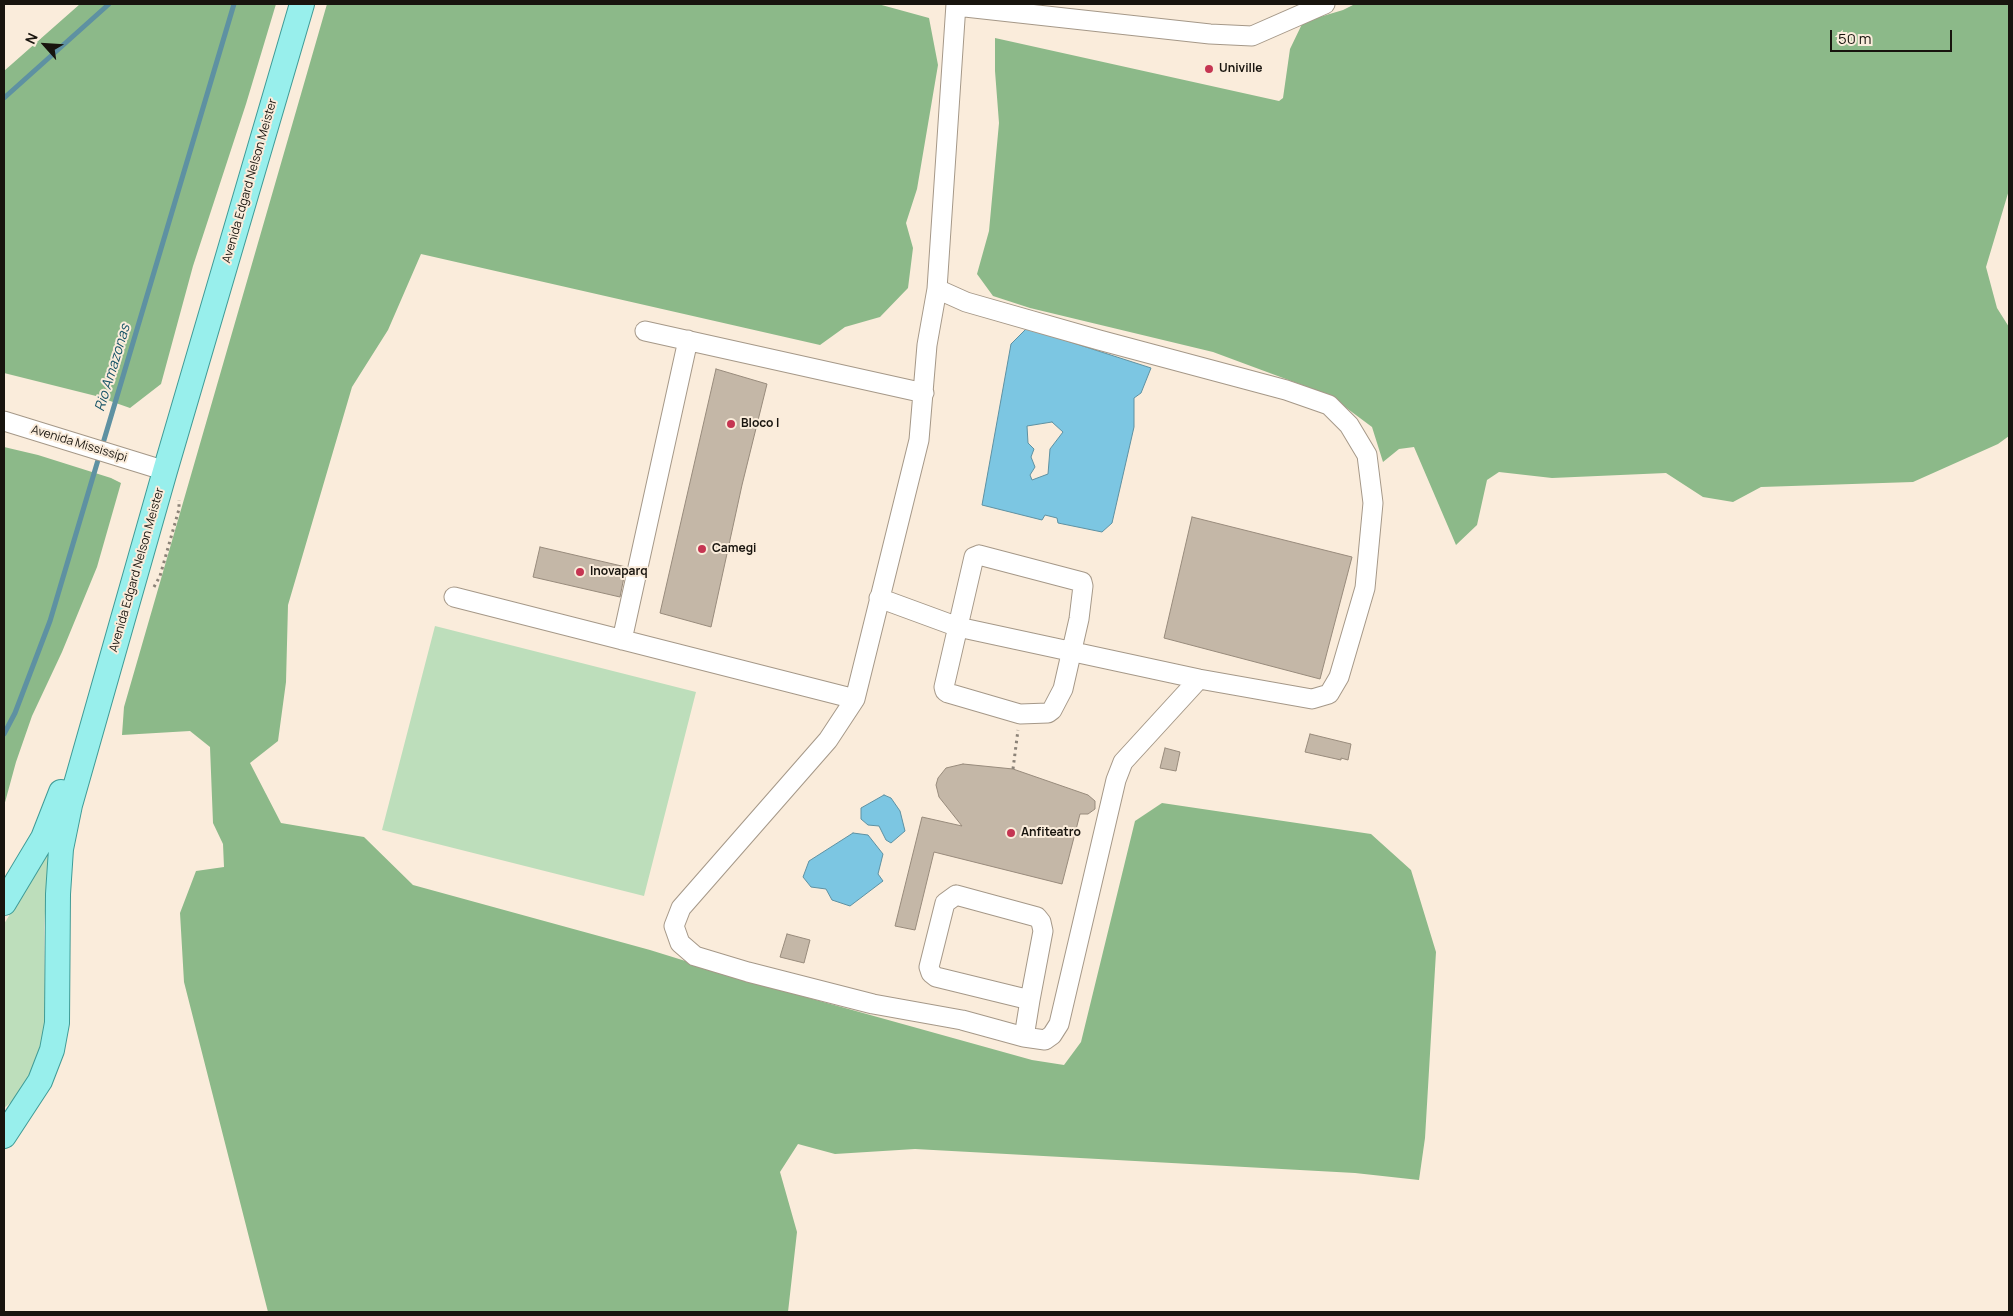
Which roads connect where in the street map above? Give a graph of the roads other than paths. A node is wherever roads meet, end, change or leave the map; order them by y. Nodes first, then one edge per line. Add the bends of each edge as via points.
1 (288, 4) edge
2 (302, 4) edge
3 (1325, 4) edge
4 (956, 5) edge
5 (937, 289) junction
6 (645, 331) dead end
7 (688, 340) junction
8 (924, 393) junction
9 (4, 421) edge
10 (153, 467) junction
11 (454, 597) dead end
12 (879, 598) junction
13 (958, 627) junction
14 (622, 640) junction
15 (1072, 653) junction
16 (1199, 679) junction
17 (855, 699) junction
18 (4, 903) edge
19 (1030, 1000) junction
20 (1024, 1037) junction
21 (12, 1117) edge
22 (4, 1136) edge

1 - 10 main road, Avenida Edgard Nelson Meister
2 - 21 main road, Avenida Edgard Nelson Meister via 70,805 61,849 57,1023 52,1050 40,1081
3 - 4 street via 1252,36
4 - 5 street
5 - 8 street via 927,345
5 - 16 street via 966,302 1286,390 1329,405 1349,425 1367,455 1373,503 1365,588 1339,677 1329,694 1312,699
6 - 7 street
7 - 8 street
7 - 14 street
8 - 12 street via 919,440
9 - 10 street, Avenida Mississípi
10 - 18 main road, Avenida Edgard Nelson Meister via 58,801 43,838
11 - 14 street
12 - 13 street
12 - 17 street
13 - 15 street
13 - 15 street via 945,691 1020,714 1052,710 1064,689
13 - 15 street via 974,557 980,555 1082,582 1084,586
14 - 17 street
15 - 16 street
16 - 20 street via 1123,762 1058,1024 1045,1040
17 - 20 street via 828,740 681,908 674,926 680,943 695,956 748,972
19 - 19 street via 1043,931 1041,922 1037,917 956,895 950,897 945,903 929,967 931,973 936,977
19 - 20 street
21 - 22 main road, Avenida Edgard Nelson Meister

